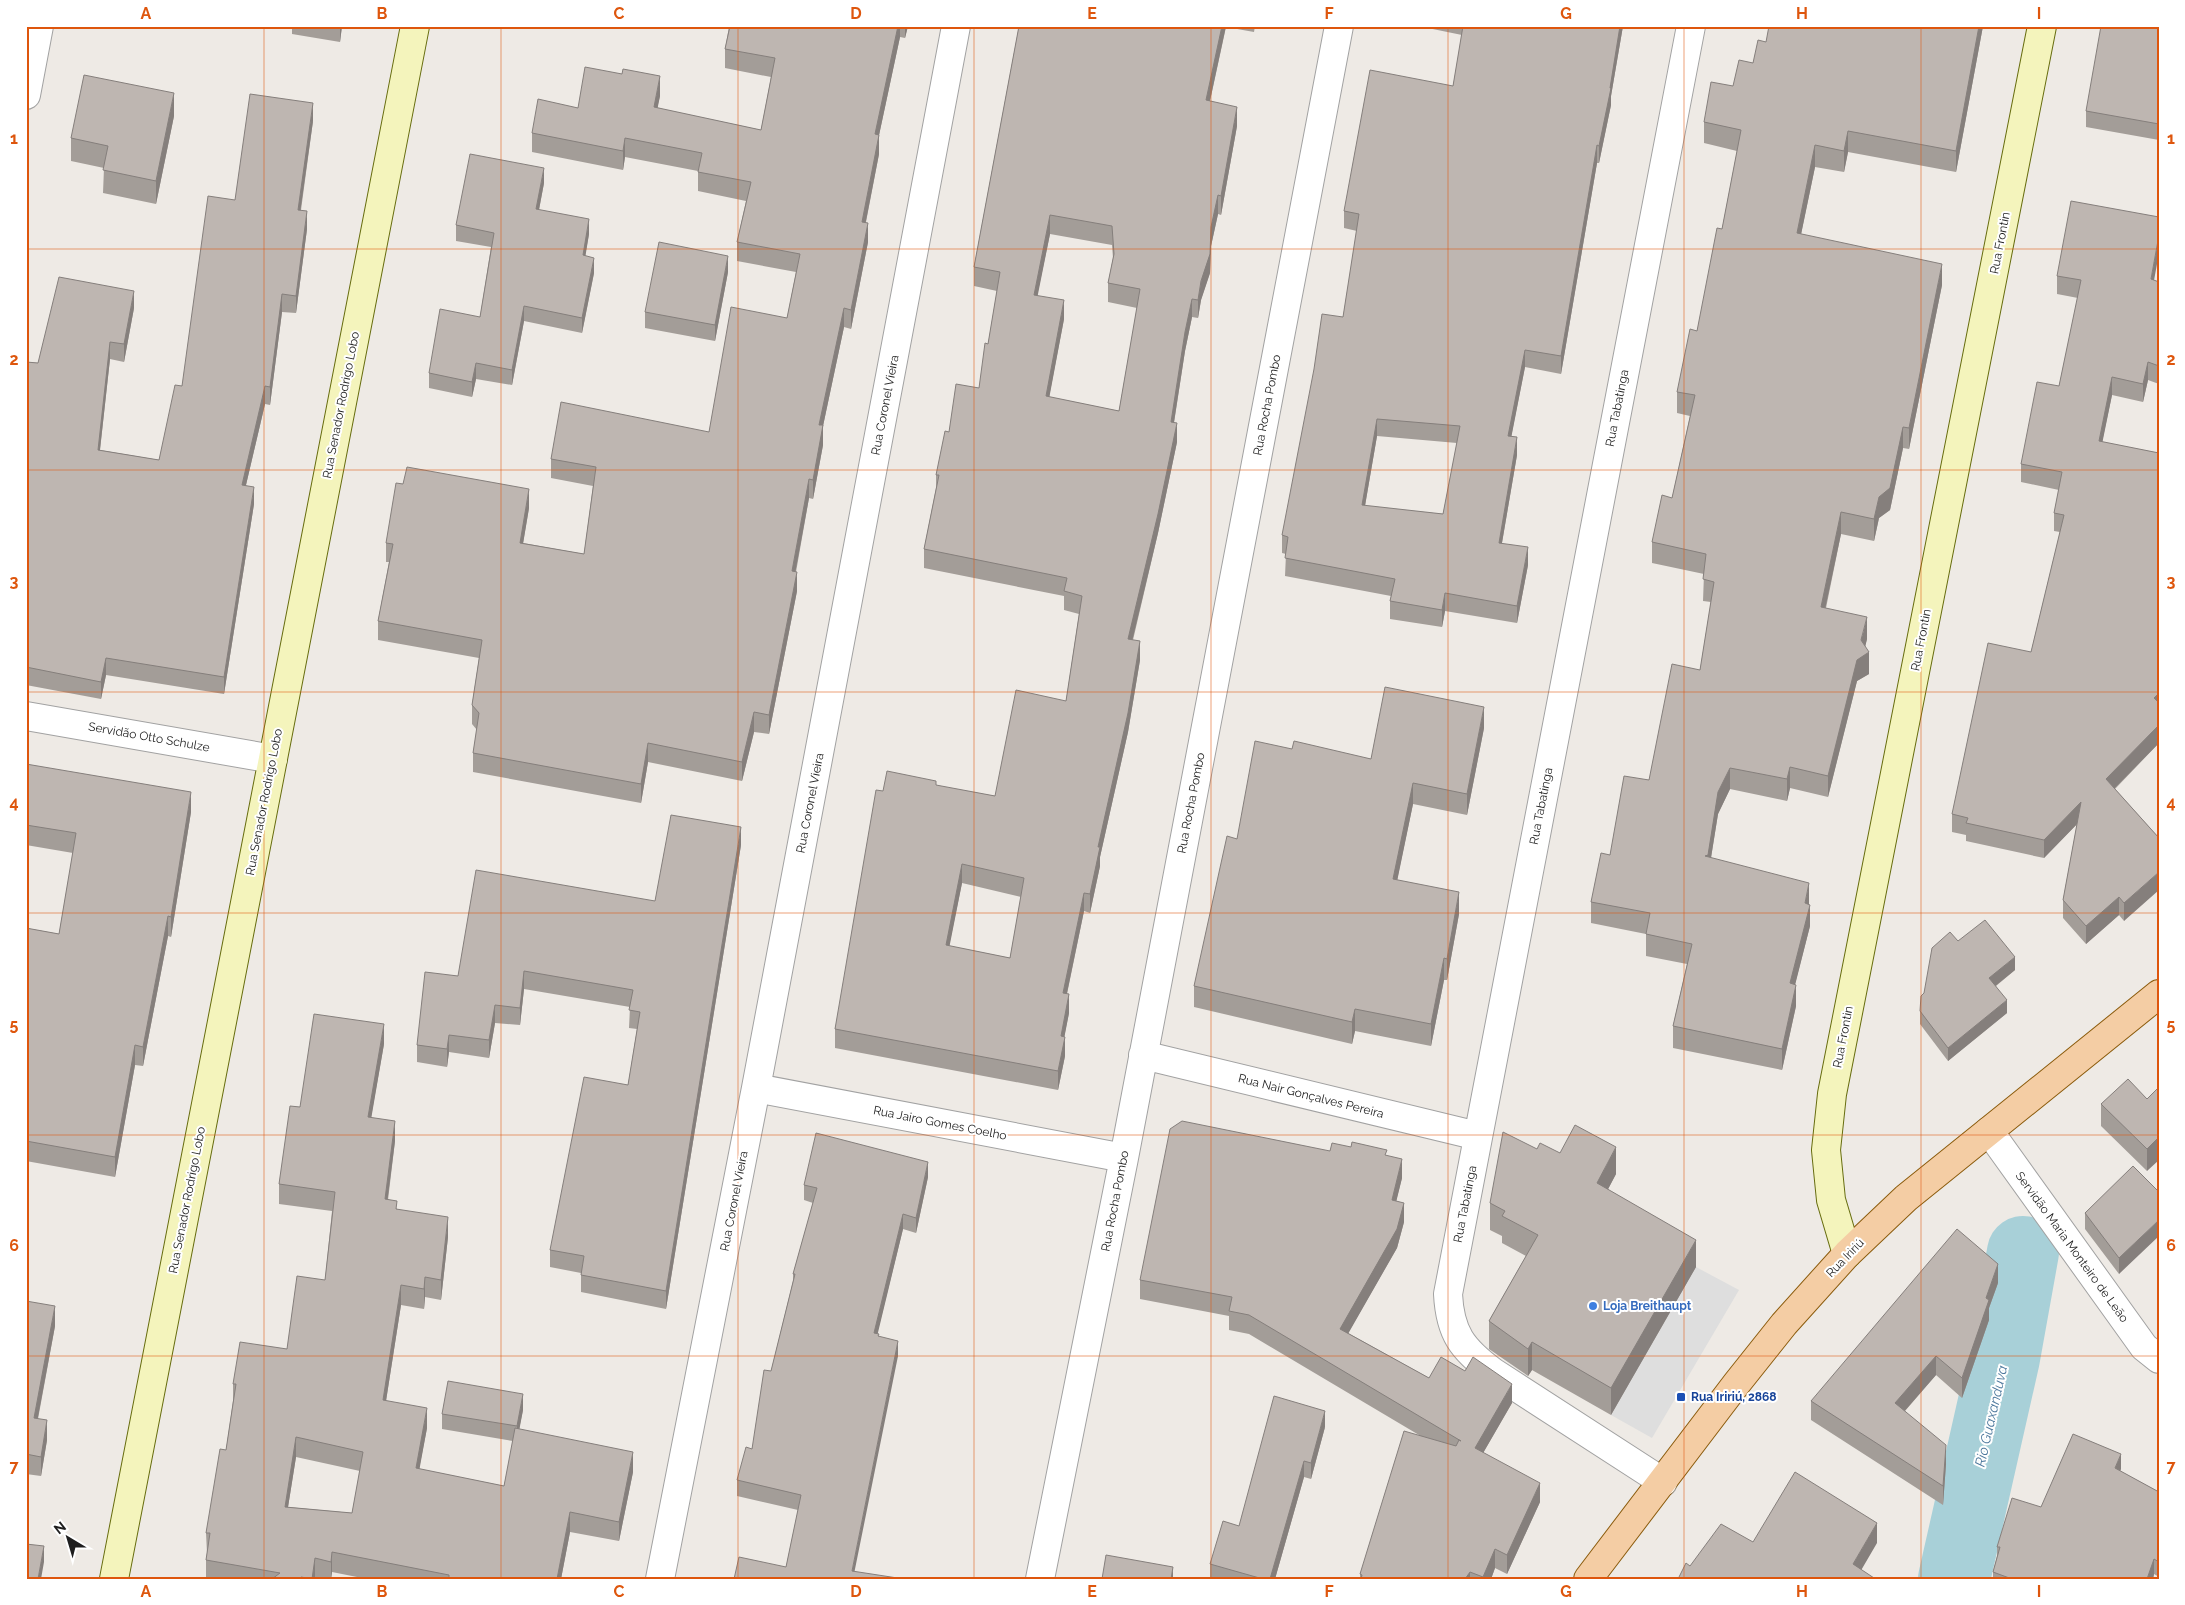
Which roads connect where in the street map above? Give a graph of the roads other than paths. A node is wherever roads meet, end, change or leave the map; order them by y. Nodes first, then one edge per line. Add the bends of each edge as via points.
1 (39, 26) edge
2 (415, 26) edge
3 (956, 26) edge
4 (1339, 26) edge
5 (1691, 26) edge
6 (2042, 26) edge
7 (26, 94) edge
8 (26, 716) edge
9 (273, 759) junction
10 (2159, 994) edge
11 (1143, 1056) junction
12 (756, 1088) junction
13 (1989, 1131) junction
14 (1478, 1136) junction
15 (1124, 1158) junction
16 (1847, 1254) junction
17 (2159, 1359) edge
18 (1662, 1482) junction
19 (114, 1579) edge
20 (660, 1579) edge
21 (1040, 1579) edge
22 (1588, 1579) edge

1 - 7 street
2 - 9 street, Rua Senador Rodrigo Lobo
3 - 12 street, Rua Coronel Vieira
4 - 11 street, Rua Rocha Pombo
5 - 14 street, Rua Tabatinga
6 - 16 street, Rua Frontin via 1832,1094 1826,1150 1830,1200
8 - 9 street, Servidão Otto Schulze
9 - 19 street, Rua Senador Rodrigo Lobo
10 - 13 main road, Rua Iririú
11 - 14 street, Rua Nair Gonçalves Pereira
11 - 15 street, Rua Rocha Pombo
12 - 15 street, Rua Jairo Gomes Coelho
12 - 20 street, Rua Coronel Vieira
13 - 16 main road, Rua Iririú via 1906,1198
13 - 17 street, Servidão Maria Monteiro de Leão via 2144,1347
14 - 18 street, Rua Tabatinga via 1448,1294 1449,1315 1457,1338 1472,1356 1493,1372
15 - 21 street, Rua Rocha Pombo
16 - 18 main road, Rua Iririú via 1778,1331
18 - 22 main road, Rua Iririú

